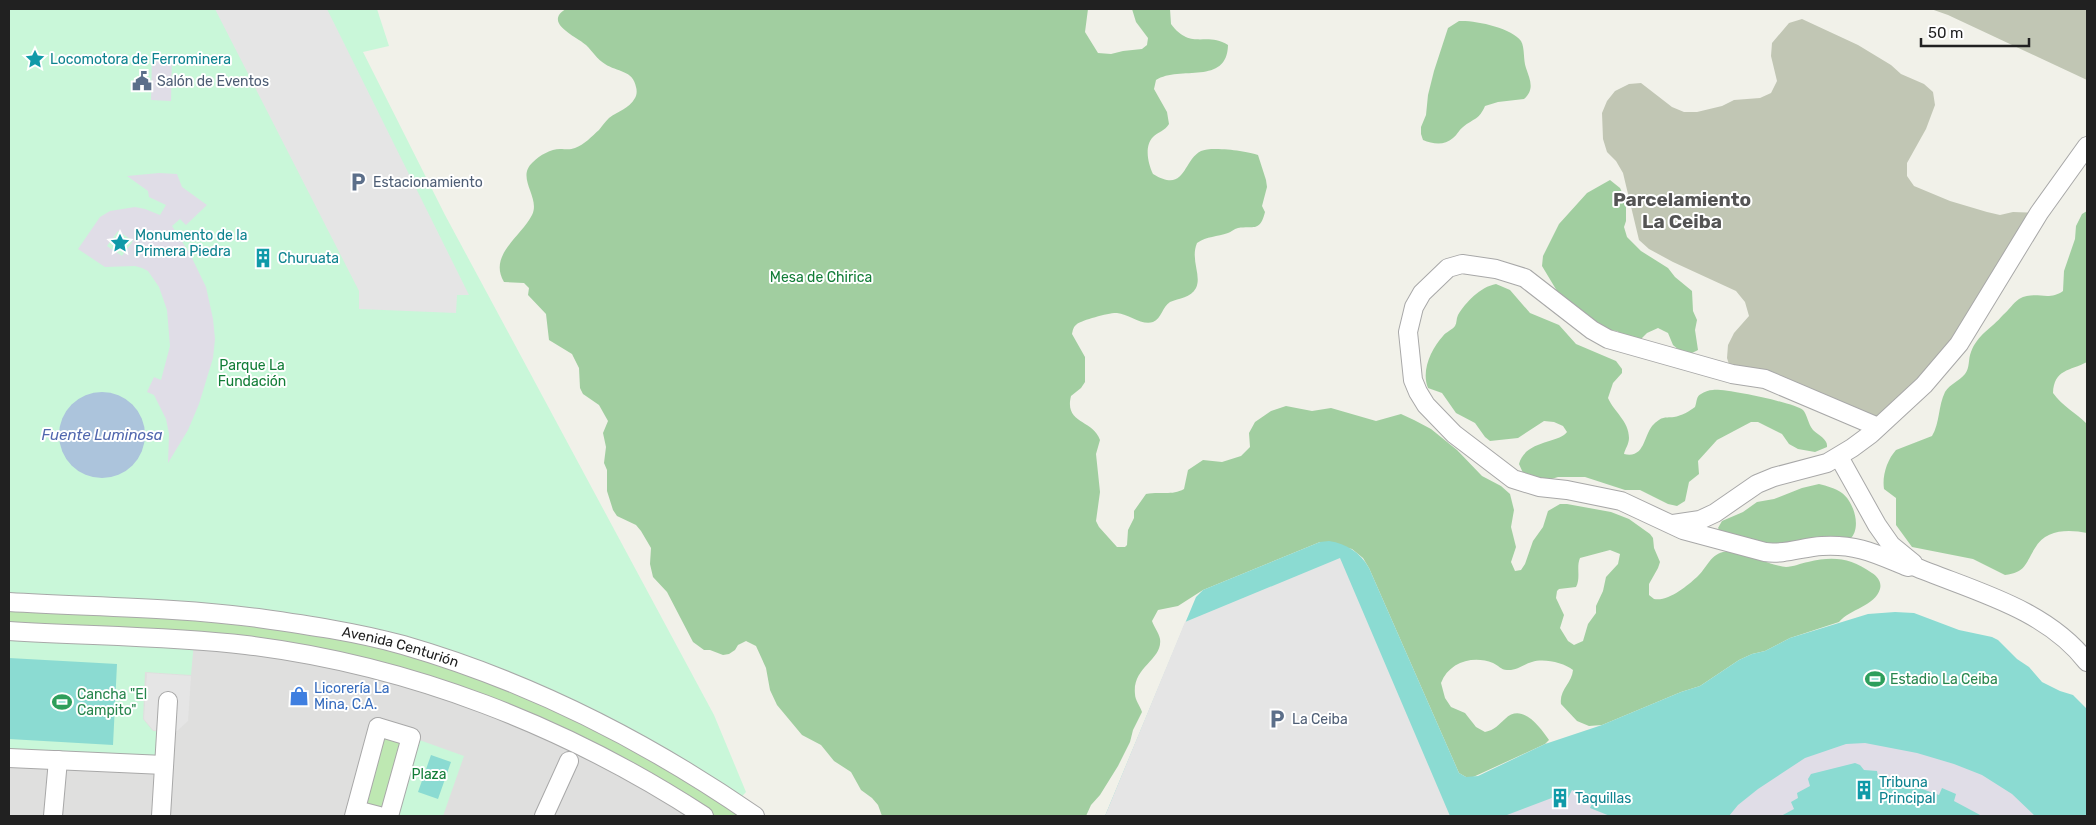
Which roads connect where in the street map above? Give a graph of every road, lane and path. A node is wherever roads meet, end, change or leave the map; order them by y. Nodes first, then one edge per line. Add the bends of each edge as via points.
1 (2087, 146) edge
2 (1878, 427) junction
3 (1839, 457) junction
4 (1673, 524) junction
5 (1913, 566) junction
6 (9, 602) edge
7 (9, 631) edge
8 (2087, 662) edge
9 (168, 700) dead end
10 (9, 758) edge
11 (58, 760) junction
12 (569, 761) dead end
13 (164, 765) junction
14 (355, 813) edge
15 (754, 815) edge
16 (53, 816) edge
17 (162, 816) edge
18 (379, 816) edge
19 (389, 816) edge
20 (544, 816) edge
21 (704, 816) edge

1 - 2 street via 2040,213 1959,344 1924,384
2 - 3 street
2 - 4 street via 1764,379 1732,374 1608,339 1537,286 1514,274 1462,264 1439,275 1414,307 1408,332 1413,380 1426,405 1454,434 1513,479 1538,487 1621,501
3 - 4 street via 1757,484 1700,520
3 - 5 street via 1877,525 1891,545
4 - 5 street via 1683,530 1775,554 1799,548 1844,546 1861,548
5 - 8 street via 2005,601 2029,614 2062,637
6 - 15 street, Avenida Centurión via 178,610 257,618 402,645 495,676 603,723 668,759
7 - 21 street, Avenida Centurión via 246,645 386,672 503,710 646,779
9 - 13 street
10 - 11 street
11 - 13 street
11 - 16 street
12 - 20 street
13 - 17 street
14 - 18 street
14 - 19 street via 378,728 411,737

